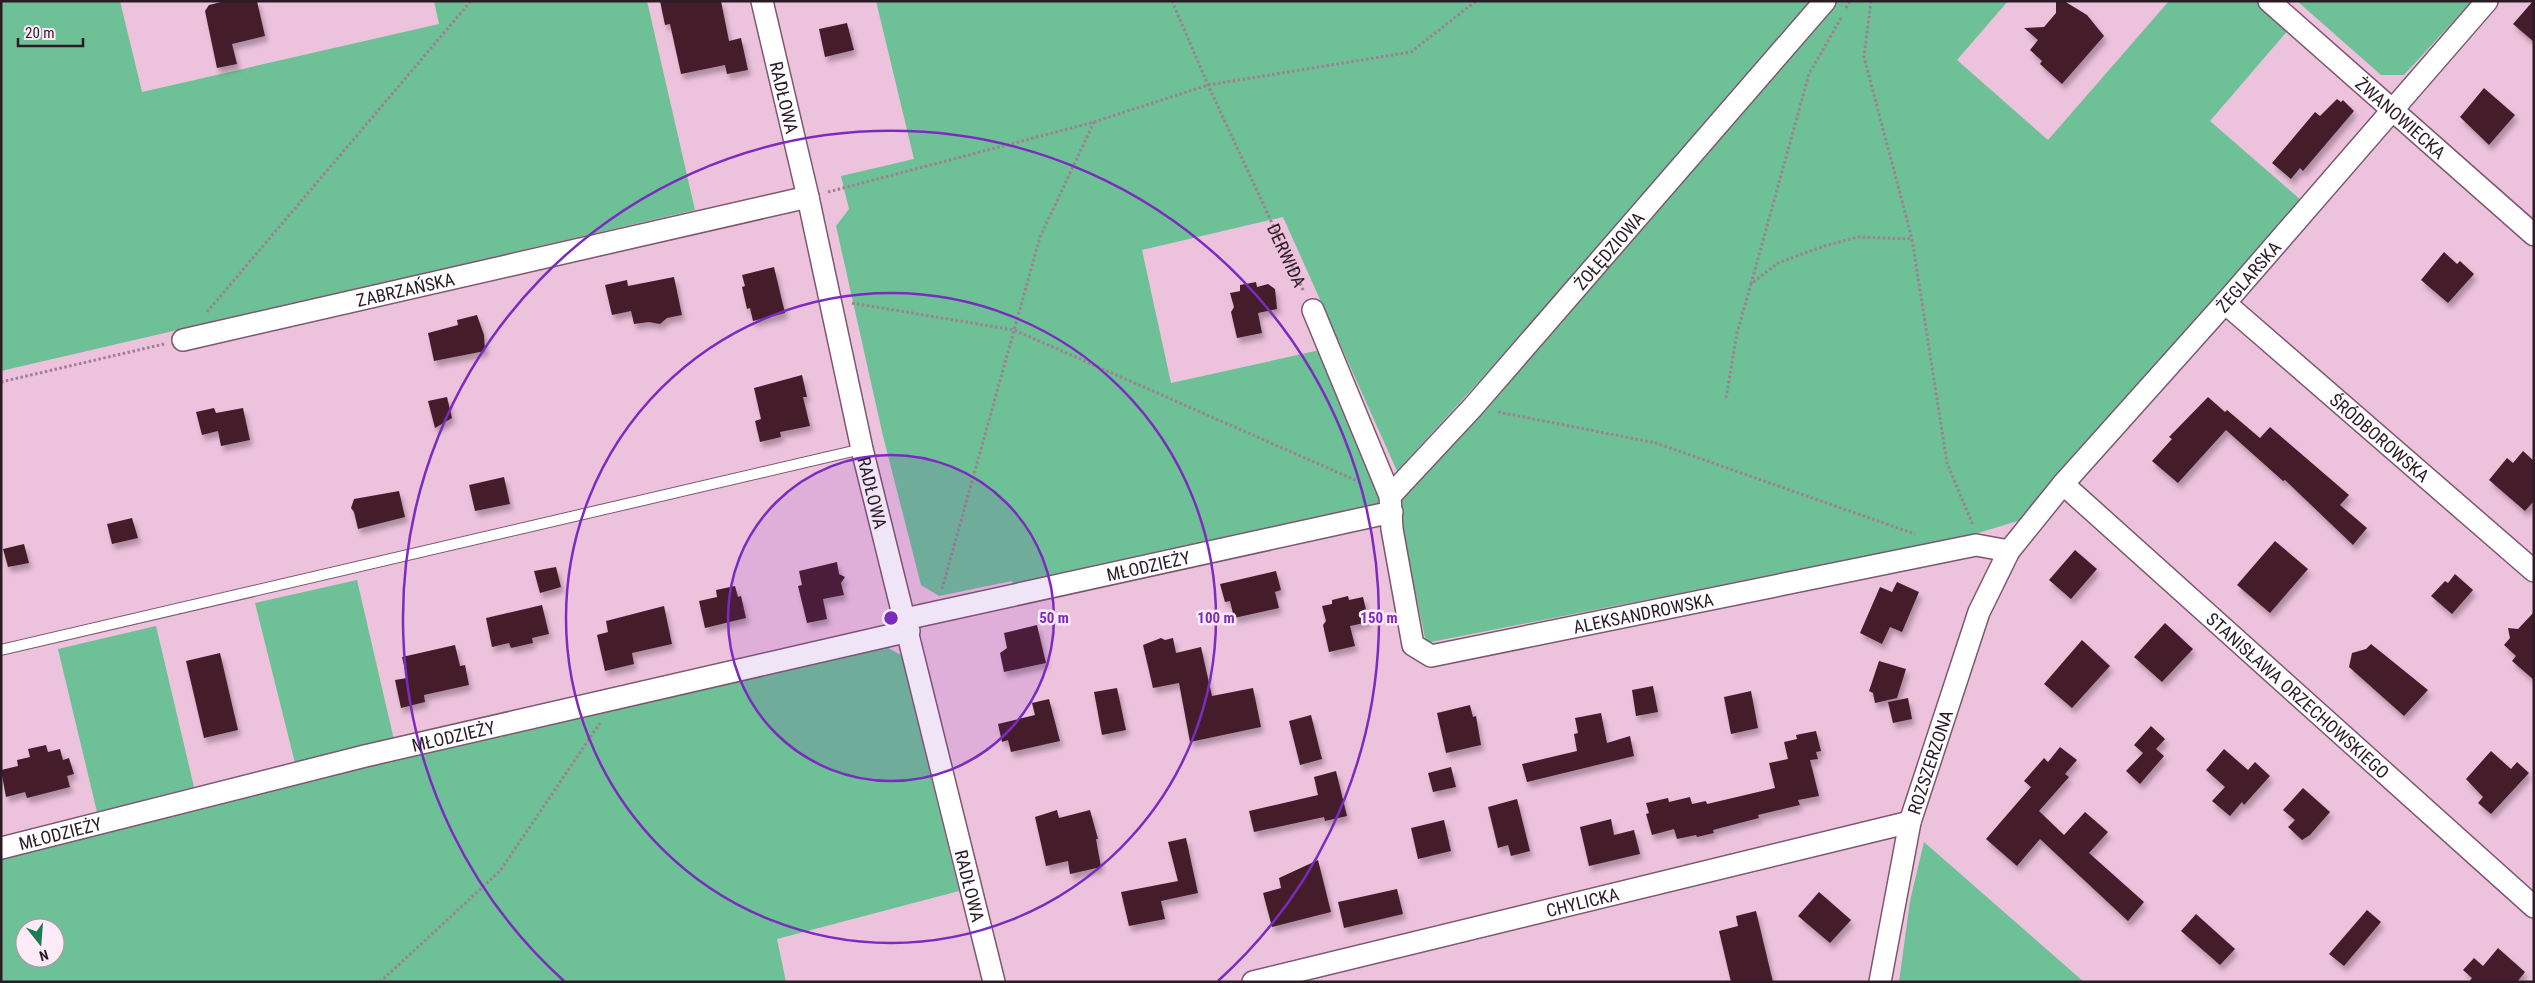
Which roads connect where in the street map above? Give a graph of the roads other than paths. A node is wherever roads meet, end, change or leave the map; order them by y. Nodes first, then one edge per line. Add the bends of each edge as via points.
1 (762, 1) edge
2 (1824, 1) edge
3 (2269, 1) edge
4 (2487, 1) edge
5 (2392, 111) junction
6 (808, 197) junction
7 (2534, 235) edge
8 (2225, 303) junction
9 (1313, 310) road end
10 (183, 340) road end
11 (862, 449) junction
12 (2064, 484) junction
13 (1390, 504) junction
14 (2009, 551) junction
15 (2534, 571) edge
16 (907, 625) junction
17 (1, 650) edge
18 (1910, 822) junction
19 (1, 848) edge
20 (2534, 907) edge
21 (994, 982) edge
22 (1253, 982) edge
23 (1880, 982) edge

1 - 6 street, RADŁOWA
2 - 13 street, ŻOŁĘDZIOWA
3 - 5 street, ŻWANOWIECKA
4 - 5 street, ŻEGLARSKA
5 - 7 street, ŻWANOWIECKA
5 - 8 street, ŻEGLARSKA
6 - 10 street, ZABRZAŃSKA
6 - 11 street, RADŁOWA
8 - 12 street, ŻEGLARSKA
8 - 15 street, ŚRÓDBOROWSKA
9 - 13 street
11 - 16 street, RADŁOWA
11 - 17 lane
12 - 14 street, ŻEGLARSKA
12 - 20 street, STANISŁAWA ORZECHOWSKIEGO
13 - 14 street, ALEKSANDROWSKA via 1413,645 1431,656 1976,545
13 - 16 street, MŁODZIEŻY via 941,611
14 - 18 street, ROZSZERZONA via 1979,612
16 - 19 street, MŁODZIEŻY via 617,698 355,758
16 - 21 street, RADŁOWA
18 - 22 street, CHYLICKA
18 - 23 street, ROZSZERZONA

